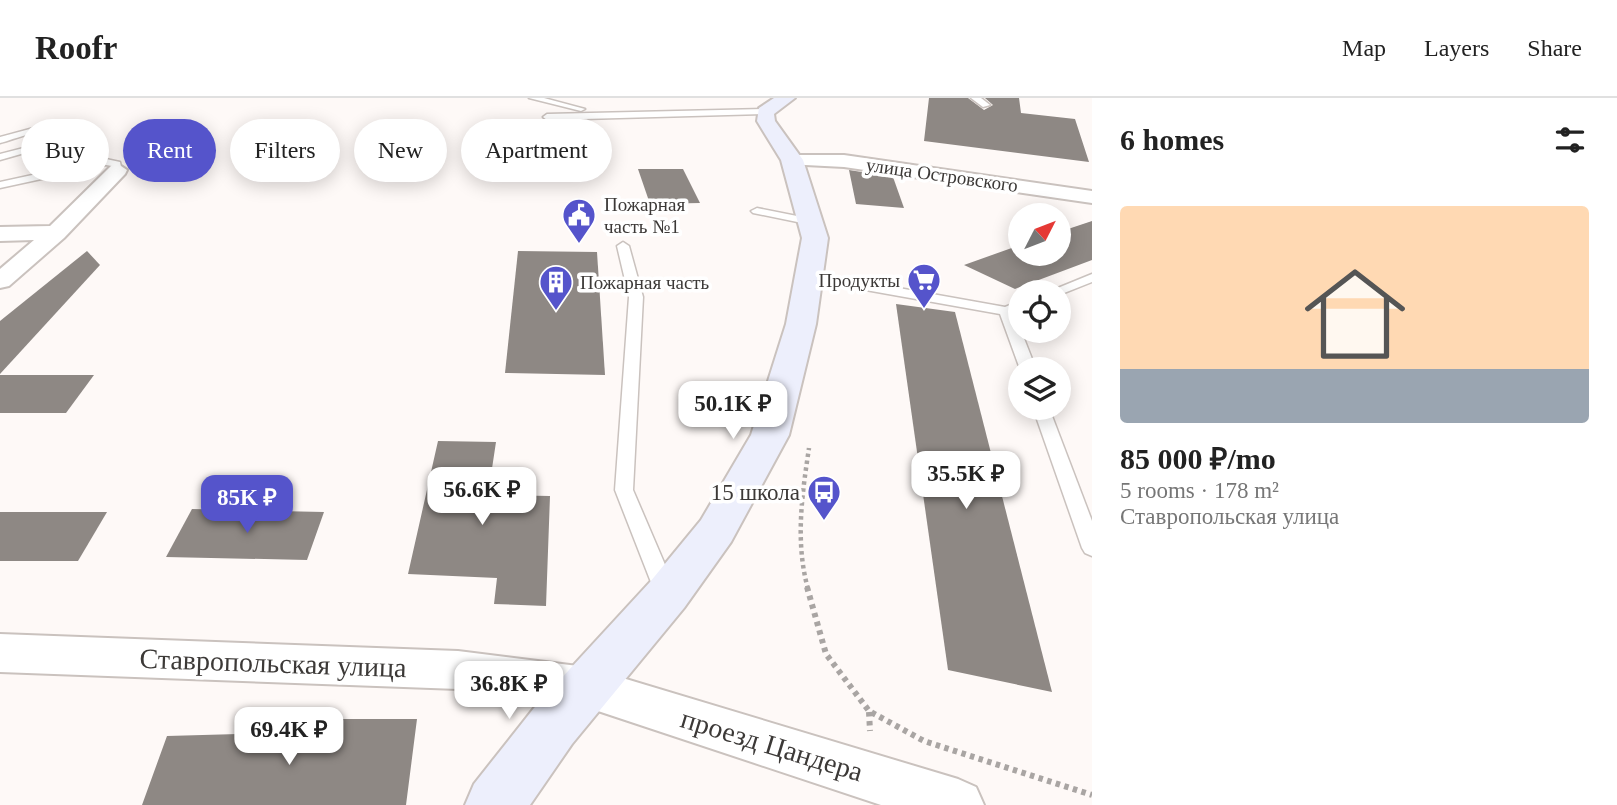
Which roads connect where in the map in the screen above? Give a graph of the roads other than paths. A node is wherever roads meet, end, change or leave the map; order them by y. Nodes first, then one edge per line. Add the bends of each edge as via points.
1 (533, 98) edge
2 (975, 98) edge
3 (748, 100) dead end
4 (774, 105) edge
5 (986, 105) dead end
6 (612, 116) junction
7 (547, 117) dead end
8 (0, 140) edge
9 (0, 157) edge
10 (792, 160) junction
11 (118, 170) joint
12 (0, 185) edge
13 (1092, 197) edge
14 (757, 211) dead end
15 (812, 222) junction
16 (56, 233) junction
17 (0, 234) edge
18 (623, 246) dead end
19 (809, 276) junction
20 (1092, 278) edge
21 (0, 281) edge
22 (1071, 286) edge
23 (1008, 307) edge
24 (1045, 420) edge
25 (1092, 548) edge
26 (667, 595) junction
27 (0, 653) edge
28 (586, 687) junction
29 (495, 805) edge
30 (958, 805) edge

1 - 6 lane
2 - 5 lane
3 - 4 lane
4 - 6 lane
4 - 10 main road via 766,121
6 - 7 lane
8 - 9 lane via 47,127 83,128 87,134
10 - 13 street, улица Островского via 844,161
10 - 15 main road
11 - 12 lane via 117,164 106,162
11 - 16 street
14 - 15 lane
15 - 19 main road via 815,237
16 - 17 street
16 - 21 street
18 - 26 lane via 636,297 624,490
19 - 23 lane
19 - 26 main road via 801,324 769,435 716,531
20 - 22 lane
24 - 25 lane
26 - 28 main road
27 - 28 street, Ставропольская улица via 458,670
28 - 29 main road
28 - 30 street, проезд Цандера

